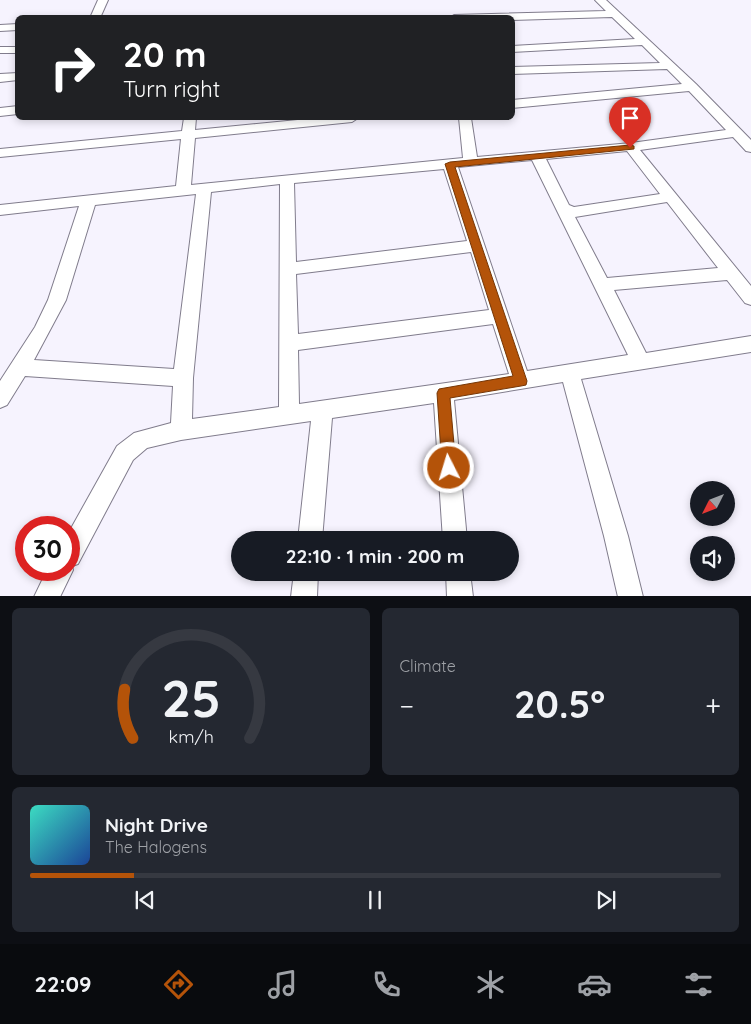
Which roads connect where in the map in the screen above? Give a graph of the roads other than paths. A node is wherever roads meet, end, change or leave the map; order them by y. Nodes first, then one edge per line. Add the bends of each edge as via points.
1 (103, 0) edge
2 (600, 0) edge
3 (614, 14) junction
4 (96, 15) edge
5 (515, 16) edge
6 (15, 27) edge
7 (0, 28) edge
8 (643, 42) junction
9 (515, 49) edge
10 (0, 50) edge
11 (15, 50) edge
12 (668, 66) junction
13 (515, 71) edge
14 (15, 76) edge
15 (0, 78) edge
16 (692, 87) junction
17 (515, 104) edge
18 (15, 110) edge
19 (0, 112) edge
20 (190, 120) edge
21 (330, 120) edge
22 (465, 120) edge
23 (735, 132) junction
24 (188, 133) junction
25 (630, 148) junction
26 (751, 148) edge
27 (0, 153) edge
28 (537, 156) junction
29 (471, 163) junction
30 (450, 164) junction
31 (286, 179) junction
32 (204, 188) junction
33 (184, 190) junction
34 (670, 197) junction
35 (89, 200) junction
36 (564, 208) junction
37 (0, 210) edge
38 (476, 246) junction
39 (288, 269) junction
40 (731, 273) junction
41 (602, 285) junction
42 (751, 298) edge
43 (500, 316) junction
44 (289, 343) junction
45 (751, 344) edge
46 (641, 362) junction
47 (20, 367) junction
48 (570, 374) junction
49 (183, 378) junction
50 (521, 381) junction
51 (443, 393) junction
52 (0, 399) edge
53 (322, 410) junction
54 (290, 415) junction
55 (181, 430) junction
56 (311, 531) edge
57 (454, 531) edge
58 (80, 535) edge
59 (54, 581) edge
60 (305, 581) edge
61 (459, 581) edge
62 (46, 596) edge
63 (304, 596) edge
64 (460, 596) edge
65 (631, 596) edge

1 - 4 street
2 - 3 street
3 - 5 street
3 - 8 street
6 - 7 street
8 - 9 street
8 - 12 street
10 - 11 street
12 - 13 street
12 - 16 street
14 - 15 street
16 - 17 street
16 - 23 street
18 - 19 street
20 - 24 street
21 - 24 street
22 - 29 street
23 - 25 street
23 - 26 street
24 - 27 street
24 - 33 street
25 - 28 street
25 - 34 street
28 - 29 street
28 - 36 street
29 - 30 street
30 - 31 street
30 - 38 street
31 - 32 street
31 - 39 street
32 - 33 street
32 - 49 street
33 - 35 street
34 - 36 street via 573,212
34 - 40 street
35 - 37 street
35 - 47 street via 57,300
36 - 41 street
38 - 39 street
38 - 43 street
39 - 44 street
40 - 41 street
40 - 42 street
41 - 46 street
43 - 44 street
43 - 50 street
44 - 54 street
45 - 46 street
46 - 48 street
47 - 49 street
47 - 52 street
48 - 50 street
48 - 65 street
49 - 55 street
50 - 51 street
51 - 53 street
51 - 57 street
53 - 54 street
53 - 56 street
54 - 55 street
55 - 58 street via 140,440 125,453
59 - 62 street
60 - 63 street
61 - 64 street

